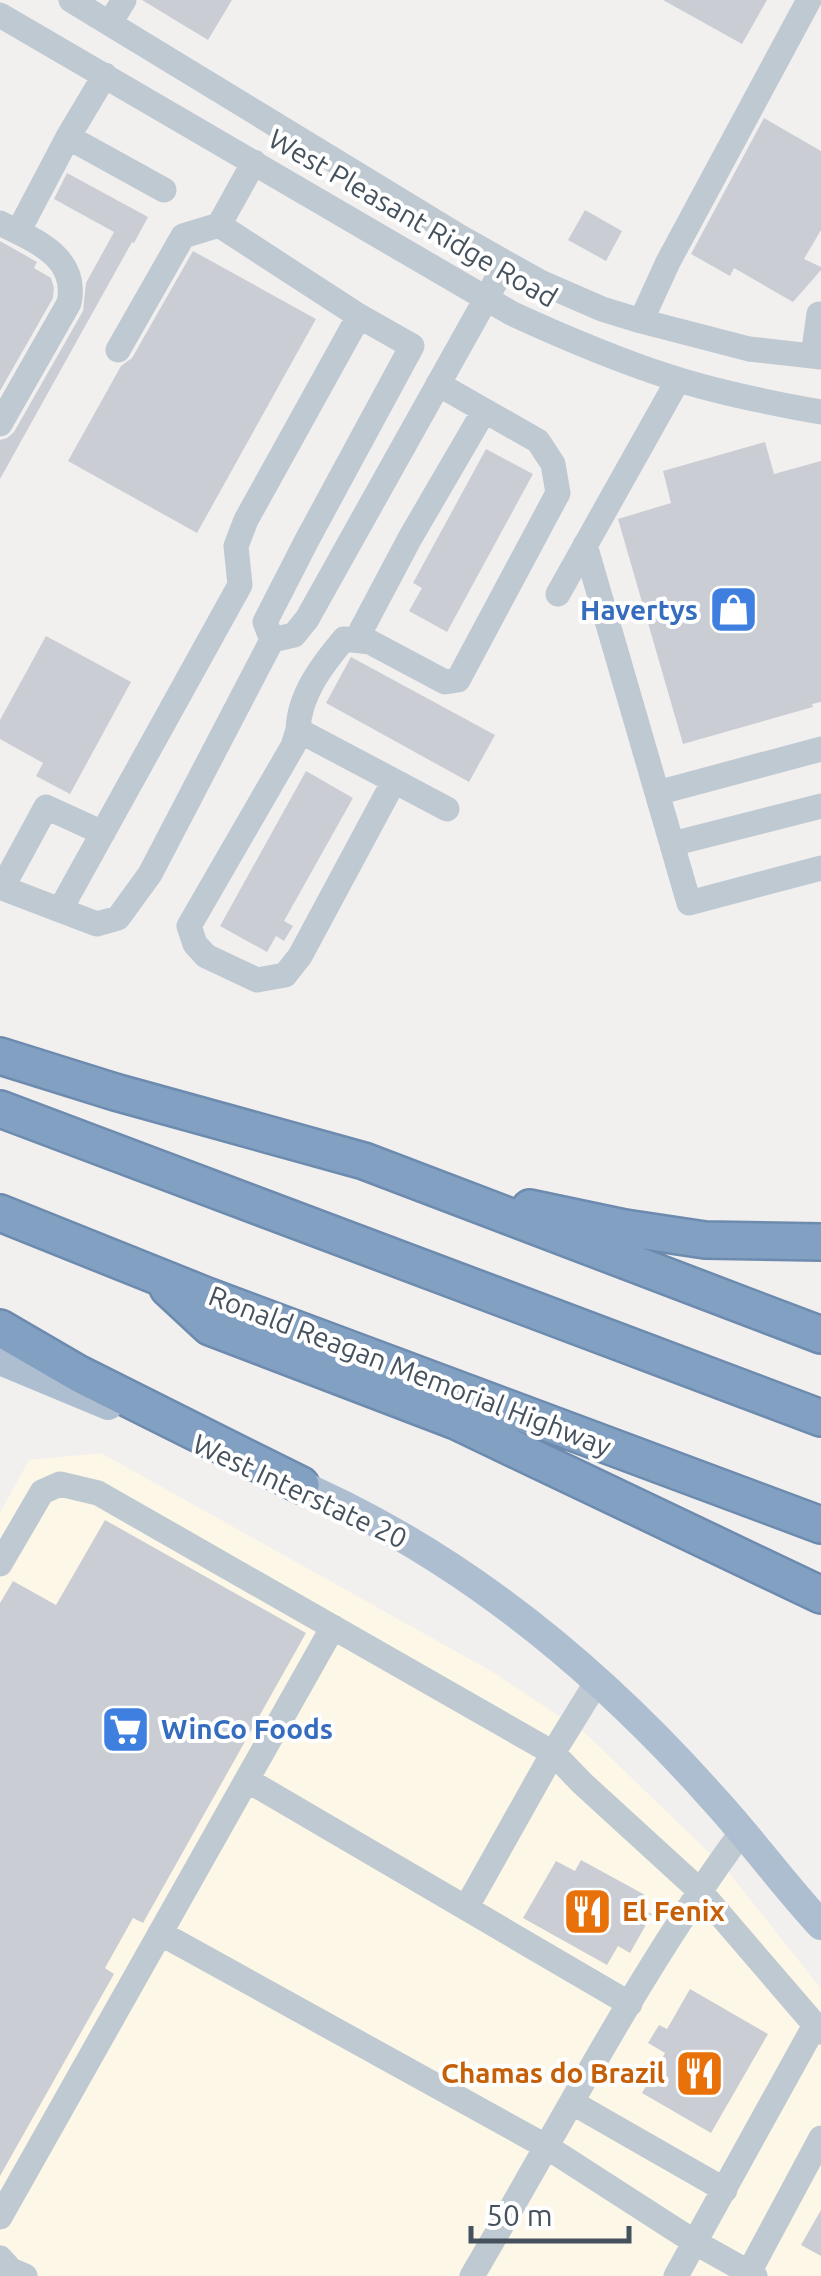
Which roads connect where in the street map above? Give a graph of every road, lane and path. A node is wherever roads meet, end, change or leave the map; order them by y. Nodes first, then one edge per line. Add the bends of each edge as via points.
1 (71, 0) edge
2 (124, 0) edge
3 (809, 0) edge
4 (0, 15) edge
5 (110, 23) junction
6 (104, 75) junction
7 (68, 138) junction
8 (254, 162) junction
9 (164, 190) dead end
10 (219, 224) junction
11 (9, 227) edge
12 (506, 262) junction
13 (487, 299) junction
14 (819, 314) edge
15 (359, 316) junction
16 (642, 321) junction
17 (118, 350) dead end
18 (817, 356) edge
19 (678, 380) junction
20 (438, 384) junction
21 (484, 411) junction
22 (821, 412) edge
23 (0, 424) edge
24 (585, 546) junction
25 (558, 594) dead end
26 (272, 640) junction
27 (356, 640) junction
28 (298, 730) junction
29 (821, 749) edge
30 (394, 781) junction
31 (657, 793) junction
32 (821, 806) edge
33 (448, 809) dead end
34 (102, 833) junction
35 (672, 844) junction
36 (821, 868) edge
37 (1, 888) edge
38 (60, 910) junction
39 (0, 1056) edge
40 (0, 1109) edge
41 (364, 1162) junction
42 (0, 1213) edge
43 (821, 1242) edge
44 (153, 1274) junction
45 (0, 1328) edge
46 (821, 1335) edge
47 (0, 1360) edge
48 (821, 1418) edge
49 (301, 1485) junction
50 (821, 1525) edge
51 (0, 1564) edge
52 (821, 1595) edge
53 (333, 1627) junction
54 (598, 1680) junction
55 (553, 1753) junction
56 (247, 1780) junction
57 (742, 1832) junction
58 (700, 1890) junction
59 (466, 1908) junction
60 (821, 1925) edge
61 (160, 1933) junction
62 (630, 2004) junction
63 (818, 2029) edge
64 (573, 2102) junction
65 (821, 2138) edge
66 (547, 2147) junction
67 (725, 2190) junction
68 (0, 2217) edge
69 (696, 2243) junction
70 (0, 2258) edge
71 (750, 2275) edge
72 (25, 2276) edge
73 (472, 2276) edge
74 (676, 2276) edge

1 - 5 street, West Pleasant Ridge Road
2 - 5 street
3 - 16 street
4 - 6 street, West Pleasant Ridge Road
5 - 12 street, West Pleasant Ridge Road
6 - 7 street
6 - 8 street, West Pleasant Ridge Road
7 - 9 street
7 - 11 street
8 - 10 street
8 - 13 street, West Pleasant Ridge Road
10 - 15 street
10 - 17 street via 183,236
11 - 23 street via 62,263 71,294
12 - 13 street
12 - 16 street, West Pleasant Ridge Road
13 - 19 street, West Pleasant Ridge Road via 593,350
13 - 20 street
14 - 18 street
15 - 26 street via 412,346 265,622
15 - 34 street via 246,520 236,546 240,585
16 - 18 street, West Pleasant Ridge Road via 748,349
19 - 22 street, West Pleasant Ridge Road
19 - 24 street
20 - 21 street
20 - 26 street via 307,619 294,635
21 - 27 street
21 - 27 street via 538,441 553,464 558,493 458,680 445,682
24 - 25 street
24 - 31 street
26 - 38 street via 150,874 118,918 98,924
27 - 28 street via 344,639 318,669
28 - 30 street
28 - 30 street via 189,926 206,956 257,980 285,975
29 - 31 street
30 - 33 street
31 - 35 street
32 - 35 street
34 - 37 street via 46,806
34 - 38 street
35 - 36 street via 689,903
37 - 38 street
39 - 41 highway
40 - 48 highway
41 - 43 highway via 625,1228 705,1240
41 - 46 highway
42 - 44 highway, Ronald Reagan Memorial Highway
44 - 50 highway, Ronald Reagan Memorial Highway
44 - 52 highway via 210,1327 456,1421
45 - 49 highway
47 - 49 main road, West Interstate 20
49 - 54 main road, West Interstate 20 via 386,1526 468,1579
51 - 53 street via 42,1492 60,1484 98,1493
53 - 55 street
53 - 56 street
54 - 55 street
54 - 57 main road, West Interstate 20
55 - 58 street
55 - 59 street
56 - 59 street
56 - 61 street
57 - 58 street
57 - 60 main road, West Interstate 20
58 - 62 street
58 - 63 street
59 - 62 street
61 - 66 street
61 - 68 street
62 - 64 street
63 - 67 street
64 - 66 street
64 - 67 street
65 - 71 street
66 - 69 street
66 - 73 street
67 - 69 street
69 - 71 street
69 - 74 street
70 - 72 street

